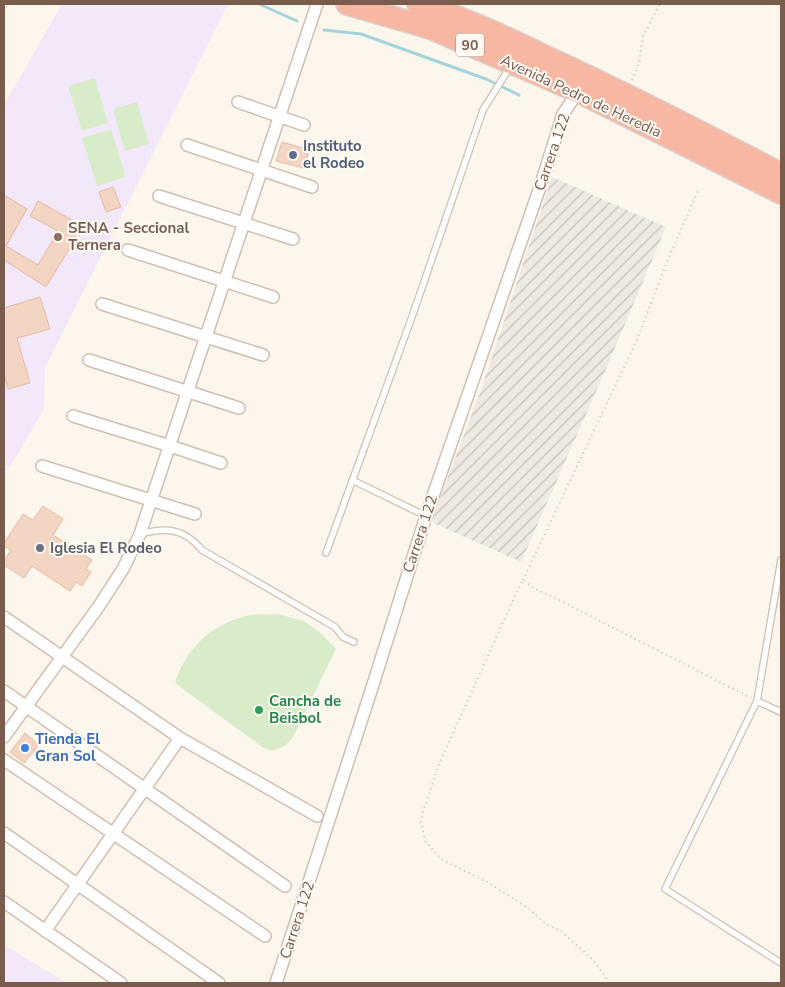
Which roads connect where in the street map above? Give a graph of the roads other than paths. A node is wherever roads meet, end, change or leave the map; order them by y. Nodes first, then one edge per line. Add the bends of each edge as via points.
1 (317, 4) edge
2 (347, 4) edge
3 (431, 6) edge
4 (513, 63) junction
5 (583, 84) junction
6 (238, 102) dead end
7 (280, 117) junction
8 (304, 125) dead end
9 (187, 145) dead end
10 (262, 170) junction
11 (781, 174) edge
12 (312, 187) dead end
13 (781, 193) edge
14 (159, 196) dead end
15 (244, 223) junction
16 (293, 239) dead end
17 (128, 250) dead end
18 (225, 280) junction
19 (273, 297) dead end
20 (102, 304) dead end
21 (206, 338) junction
22 (263, 354) dead end
23 (89, 360) dead end
24 (188, 392) junction
25 (239, 408) dead end
26 (72, 416) dead end
27 (170, 446) junction
28 (221, 463) dead end
29 (42, 466) dead end
30 (352, 480) junction
31 (152, 500) junction
32 (195, 514) dead end
33 (426, 516) junction
34 (140, 534) junction
35 (326, 553) dead end
36 (781, 560) edge
37 (4, 617) edge
38 (354, 642) dead end
39 (62, 656) junction
40 (4, 691) edge
41 (757, 701) junction
42 (26, 706) junction
43 (781, 712) edge
44 (4, 737) edge
45 (180, 738) junction
46 (4, 760) edge
47 (145, 789) junction
48 (317, 816) dead end
49 (4, 833) edge
50 (113, 834) junction
51 (78, 885) junction
52 (285, 886) dead end
53 (4, 902) edge
54 (45, 931) junction
55 (266, 936) dead end
56 (781, 963) edge
57 (121, 983) edge
58 (219, 983) edge
59 (276, 983) edge

1 - 7 street
2 - 4 highway, Avenida Pedro de Heredia / 90 via 430,28
3 - 5 highway, Avenida Pedro de Heredia / 90 via 495,32
4 - 5 highway, Avenida Pedro de Heredia / 90
4 - 30 lane via 483,110
5 - 11 highway, Avenida Pedro de Heredia / 90 via 628,94
5 - 13 highway, Avenida Pedro de Heredia / 90
5 - 33 street, Carrera 122 via 563,114
6 - 7 street
7 - 8 street
7 - 10 street
9 - 10 street
10 - 12 street
10 - 15 street
14 - 15 street
15 - 16 street
15 - 18 street
17 - 18 street
18 - 19 street
18 - 21 street
20 - 21 street
21 - 22 street
21 - 24 street
23 - 24 street
24 - 25 street
24 - 27 street
26 - 27 street
27 - 28 street
27 - 31 street
29 - 31 street
30 - 33 lane
30 - 35 lane
31 - 32 street
31 - 34 street
33 - 59 street, Carrera 122
34 - 38 lane via 169,530 194,539 202,550 335,627 343,637
34 - 39 street via 118,576
36 - 41 lane
37 - 39 street
39 - 42 street
39 - 45 street
40 - 42 street
41 - 43 lane
41 - 56 lane via 665,889
42 - 44 street
42 - 47 street
45 - 47 street
45 - 48 street
46 - 50 street
47 - 50 street
47 - 52 street
49 - 51 street
50 - 51 street
50 - 55 street
51 - 54 street
51 - 58 street
53 - 54 street
54 - 57 street

